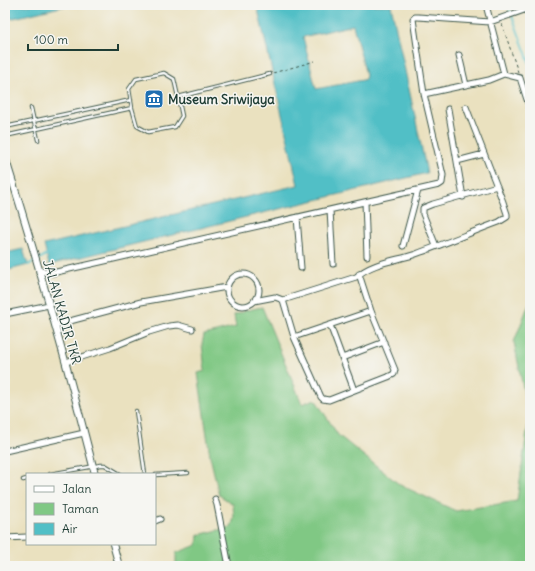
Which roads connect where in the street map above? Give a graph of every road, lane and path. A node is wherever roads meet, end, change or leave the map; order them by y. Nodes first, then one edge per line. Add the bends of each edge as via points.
1 (487, 7) edge
2 (529, 7) edge
3 (495, 20) junction
4 (459, 55) dead end
5 (315, 60) dead end
6 (270, 74) joint
7 (504, 74) junction
8 (520, 78) junction
9 (466, 85) junction
10 (424, 94) junction
11 (178, 97) junction
12 (131, 100) junction
13 (466, 107) dead end
14 (31, 108) dead end
15 (132, 108) junction
16 (448, 109) dead end
17 (530, 109) edge
18 (34, 120) junction
19 (5, 126) edge
20 (36, 129) junction
21 (5, 136) edge
22 (38, 140) dead end
23 (484, 154) junction
24 (5, 157) edge
25 (457, 161) junction
26 (497, 186) junction
27 (418, 190) junction
28 (463, 197) junction
29 (365, 202) junction
30 (330, 210) junction
31 (297, 217) junction
32 (403, 246) dead end
33 (436, 246) junction
34 (367, 256) dead end
35 (333, 264) dead end
36 (301, 268) dead end
37 (39, 271) junction
38 (359, 274) junction
39 (227, 287) junction
40 (283, 300) junction
41 (254, 301) junction
42 (49, 305) junction
43 (371, 311) junction
44 (5, 314) edge
45 (55, 325) junction
46 (330, 325) junction
47 (192, 329) dead end
48 (294, 337) junction
49 (384, 342) junction
50 (342, 358) junction
51 (66, 362) junction
52 (354, 390) junction
53 (136, 411) dead end
54 (84, 433) junction
55 (5, 451) edge
56 (93, 465) junction
57 (55, 473) edge
58 (95, 473) edge
59 (118, 473) edge
60 (145, 473) edge
61 (188, 473) dead end
62 (156, 475) edge
63 (26, 479) edge
64 (23, 480) dead end
65 (215, 499) dead end
66 (26, 537) edge
67 (5, 538) edge
68 (113, 545) edge
69 (119, 566) edge
70 (229, 566) edge

1 - 3 street
2 - 3 street
3 - 7 street
3 - 8 path
3 - 10 street via 415,17 413,22
4 - 9 street
5 - 6 path
6 - 11 lane
7 - 8 street
7 - 9 street
8 - 17 street
9 - 10 street
10 - 27 street via 443,179 439,186
11 - 12 lane via 174,79 164,73 136,79 129,89
11 - 15 lane via 182,116 175,126 148,132 137,126
12 - 15 lane
12 - 18 lane
13 - 23 street
14 - 18 lane
15 - 20 lane
16 - 25 street
18 - 19 lane
18 - 20 lane
20 - 21 lane
20 - 22 lane
23 - 25 street
23 - 26 street
24 - 37 street, JALAN KADIR TKR
25 - 28 street
26 - 28 street
26 - 33 street via 507,217
27 - 29 street
27 - 32 street
28 - 33 street via 423,208
29 - 30 street
29 - 34 street
30 - 31 street
30 - 35 street
31 - 36 street
31 - 37 street via 52,273
33 - 38 street via 375,265
37 - 42 street, JALAN KADIR TKR
38 - 40 street
38 - 43 street
39 - 41 street via 230,300 237,305 246,305
39 - 41 street via 235,276 244,274 252,277 258,289
39 - 45 street via 141,302
40 - 41 street via 275,298
40 - 48 street
42 - 44 street
42 - 45 street, JALAN KADIR TKR
43 - 46 street
43 - 49 street
45 - 51 street, JALAN KADIR TKR
46 - 48 street
46 - 50 street
47 - 51 street via 178,325 169,326
48 - 52 street via 323,399 329,400
49 - 50 street
49 - 52 street via 394,366 394,374
50 - 52 street
51 - 54 street, JALAN KADIR TKR
53 - 60 lane
54 - 55 street
54 - 56 street, JALAN KADIR TKR
56 - 57 lane
56 - 58 street, JALAN KADIR TKR
56 - 59 lane via 105,465
61 - 62 lane
63 - 64 lane
65 - 70 street
66 - 67 street
68 - 69 street

